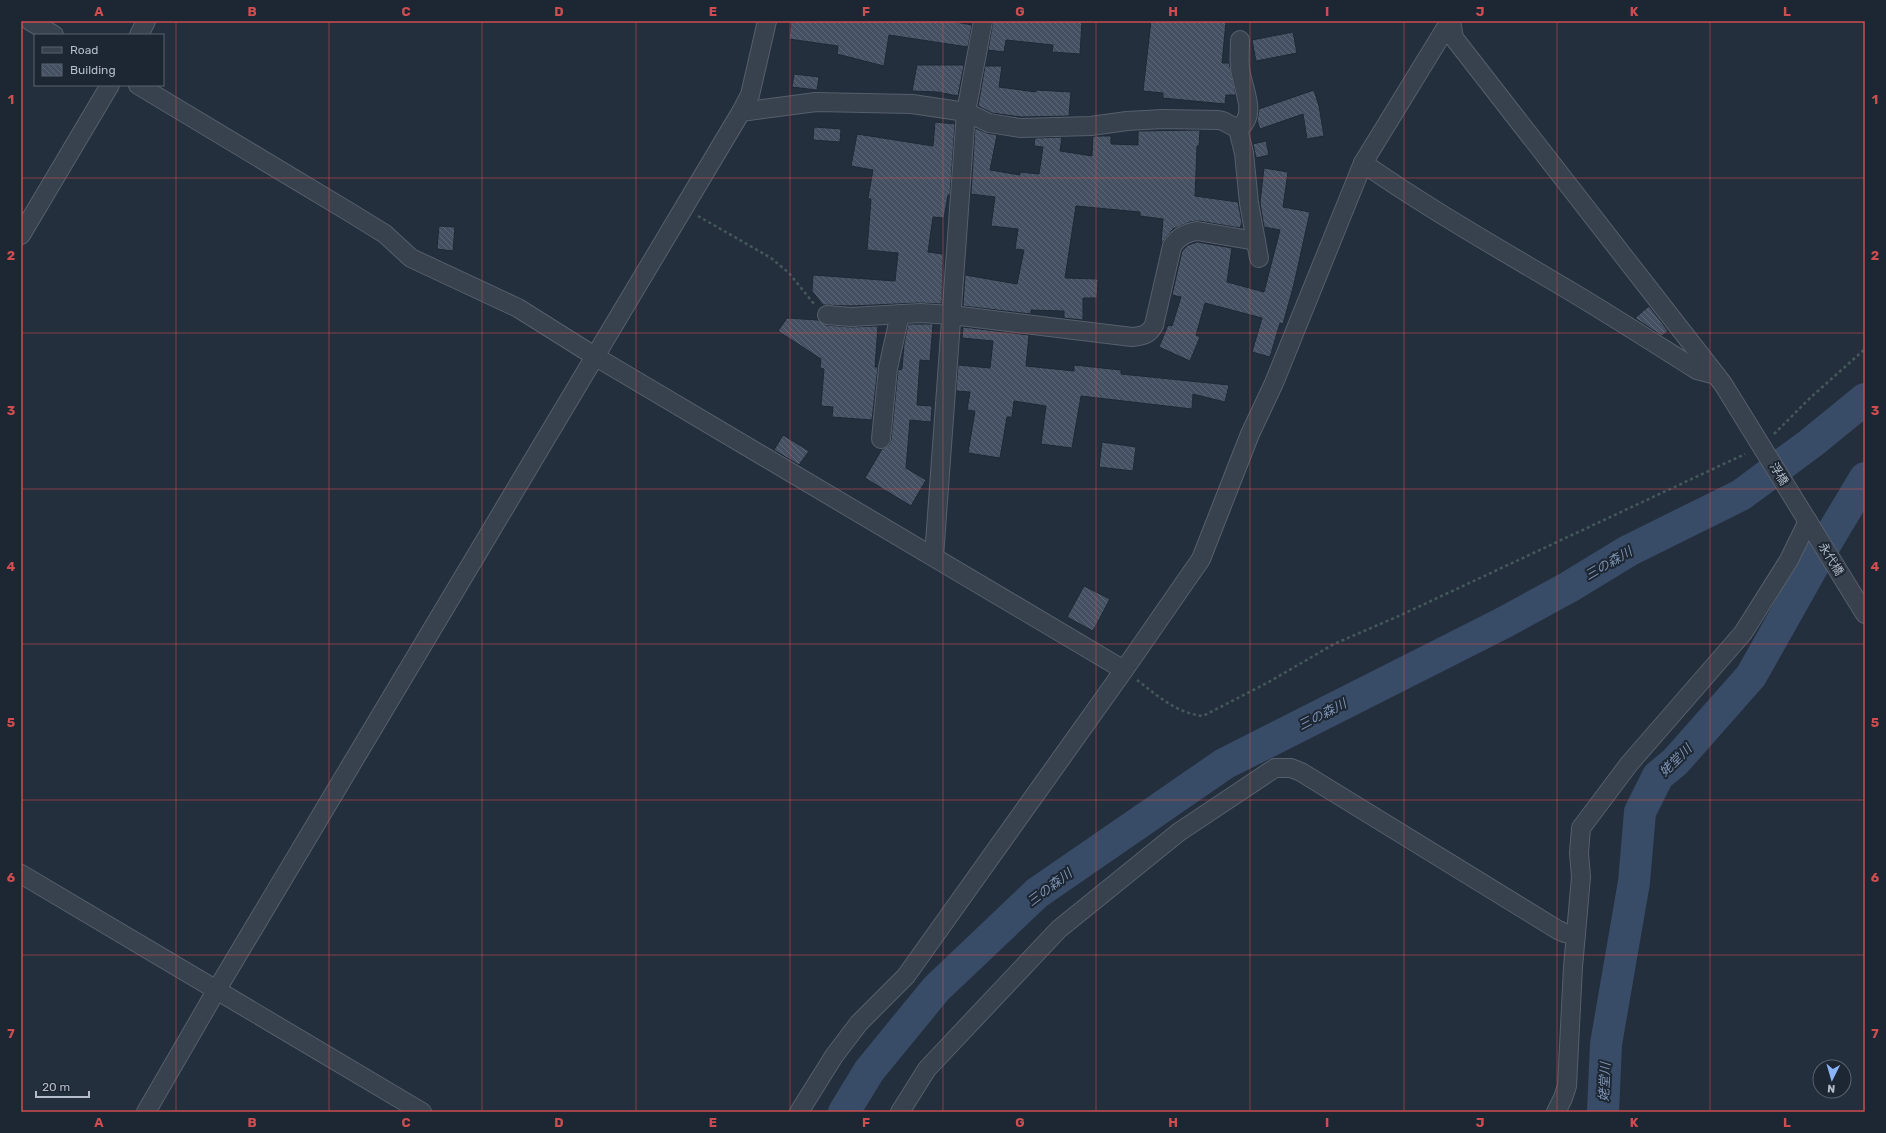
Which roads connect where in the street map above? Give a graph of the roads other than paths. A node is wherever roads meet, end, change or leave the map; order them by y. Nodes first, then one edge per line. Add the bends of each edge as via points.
1 (30, 21) edge
2 (146, 21) edge
3 (767, 21) edge
4 (983, 21) edge
5 (1450, 21) edge
6 (52, 34) edge
7 (140, 34) edge
8 (1240, 40) dead end
9 (109, 86) edge
10 (140, 86) edge
11 (741, 112) junction
12 (966, 112) junction
13 (1238, 129) junction
14 (1363, 163) junction
15 (21, 235) edge
16 (900, 314) junction
17 (826, 315) road end
18 (952, 315) junction
19 (596, 357) junction
20 (1716, 375) junction
21 (881, 439) dead end
22 (1810, 525) junction
23 (934, 557) junction
24 (1865, 614) edge
25 (1124, 670) junction
26 (21, 874) edge
27 (1576, 934) junction
28 (216, 991) junction
29 (146, 1112) edge
30 (422, 1112) edge
31 (799, 1112) edge
32 (900, 1112) edge
33 (1556, 1112) edge

1 - 6 street
2 - 7 street
3 - 11 street via 750,95
4 - 12 street
5 - 14 street
5 - 20 street, 浮橋 via 1454,38
8 - 13 street via 1240,68 1248,100 1248,116
9 - 15 street
10 - 19 street via 385,234 411,258 518,308
11 - 12 street via 816,102 912,104
11 - 19 street
12 - 13 street via 989,123 1020,128 1085,126 1163,119 1218,120
12 - 18 street
13 - 18 street via 1244,153 1257,249 1198,231 1188,232 1177,239 1172,246 1154,325 1148,333 1142,336 1116,335
14 - 20 street via 1466,229 1698,370
14 - 25 street via 1201,559
16 - 17 street via 851,317
16 - 18 street
16 - 21 street via 888,368
18 - 23 street
19 - 23 street
19 - 28 street
20 - 22 street, 浮橋
22 - 24 street, 永代橋
22 - 27 street via 1743,633 1629,764 1581,828 1581,877
23 - 25 street
25 - 31 street via 906,976 859,1023 834,1056
26 - 28 street
27 - 32 street via 1558,930 1301,772 1291,768 1275,768 1179,832 1059,929 927,1069
27 - 33 street via 1572,967 1567,1086
28 - 29 street
28 - 30 street

